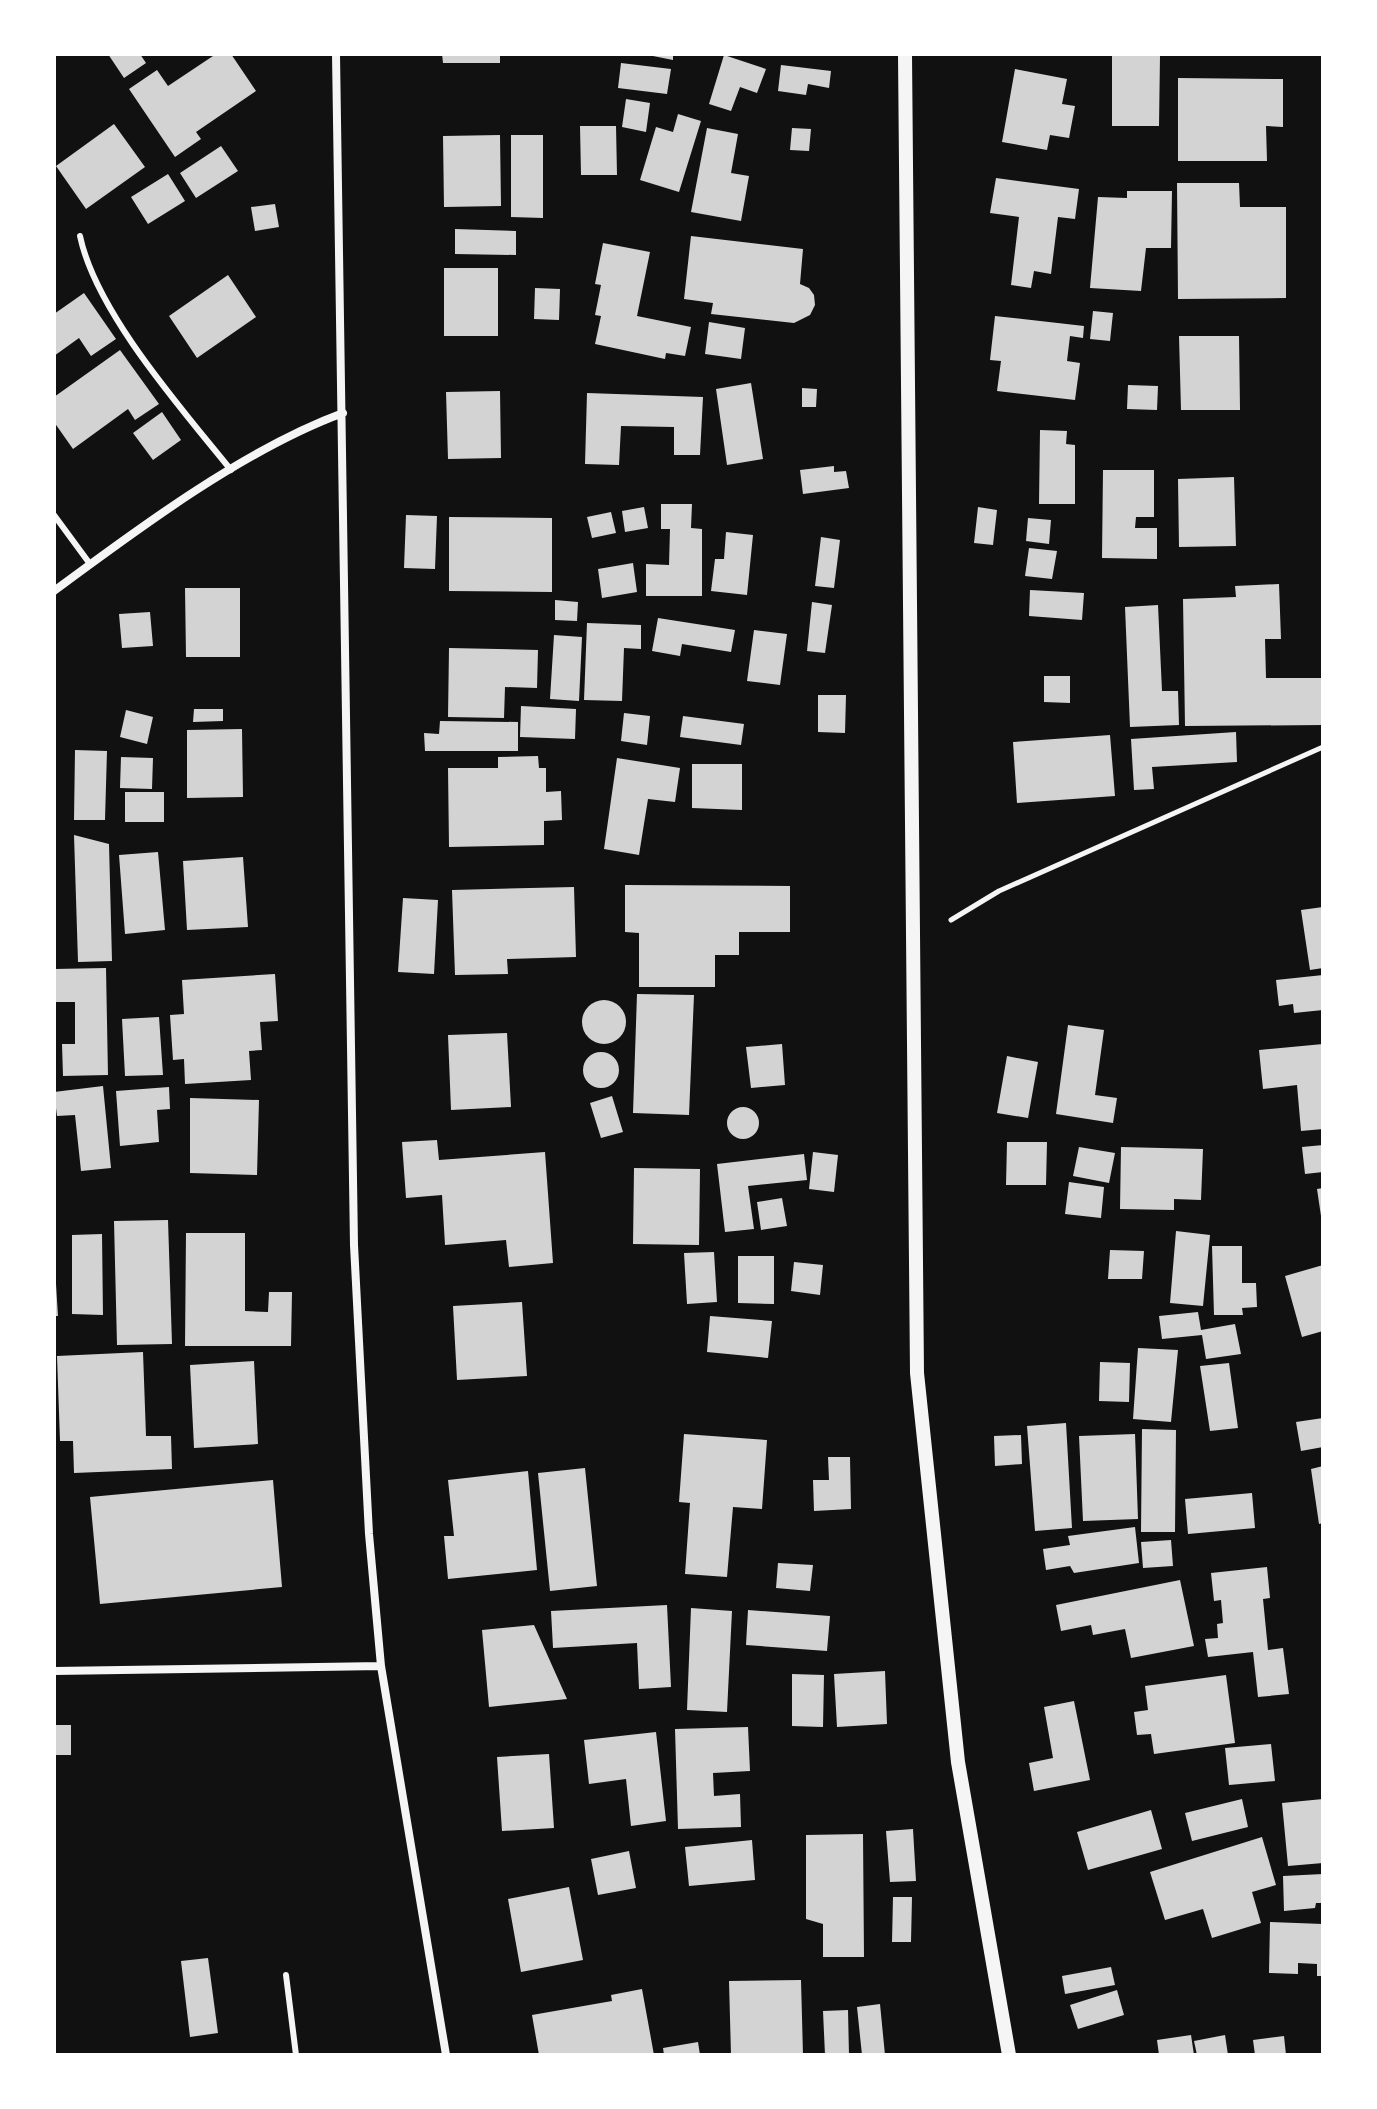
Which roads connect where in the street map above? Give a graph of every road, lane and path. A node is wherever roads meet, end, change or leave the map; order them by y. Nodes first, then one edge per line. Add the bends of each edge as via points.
1 (336, 54) edge
2 (905, 54) edge
3 (80, 236) dead end
4 (343, 413) junction
5 (231, 470) junction
6 (54, 515) edge
7 (90, 564) junction
8 (54, 591) edge
9 (1323, 747) edge
10 (914, 942) junction
11 (381, 1666) junction
12 (54, 1671) edge
13 (286, 1975) dead end
14 (296, 2055) edge
15 (446, 2055) edge
16 (1009, 2055) edge

1 - 4 street
2 - 10 street
3 - 5 lane via 98,290 173,399
4 - 5 street
4 - 11 street via 354,1245
5 - 7 street
6 - 7 lane
7 - 8 street
9 - 10 path via 999,891
10 - 16 street via 917,1373 958,1762
11 - 12 street
11 - 15 street
13 - 14 lane

